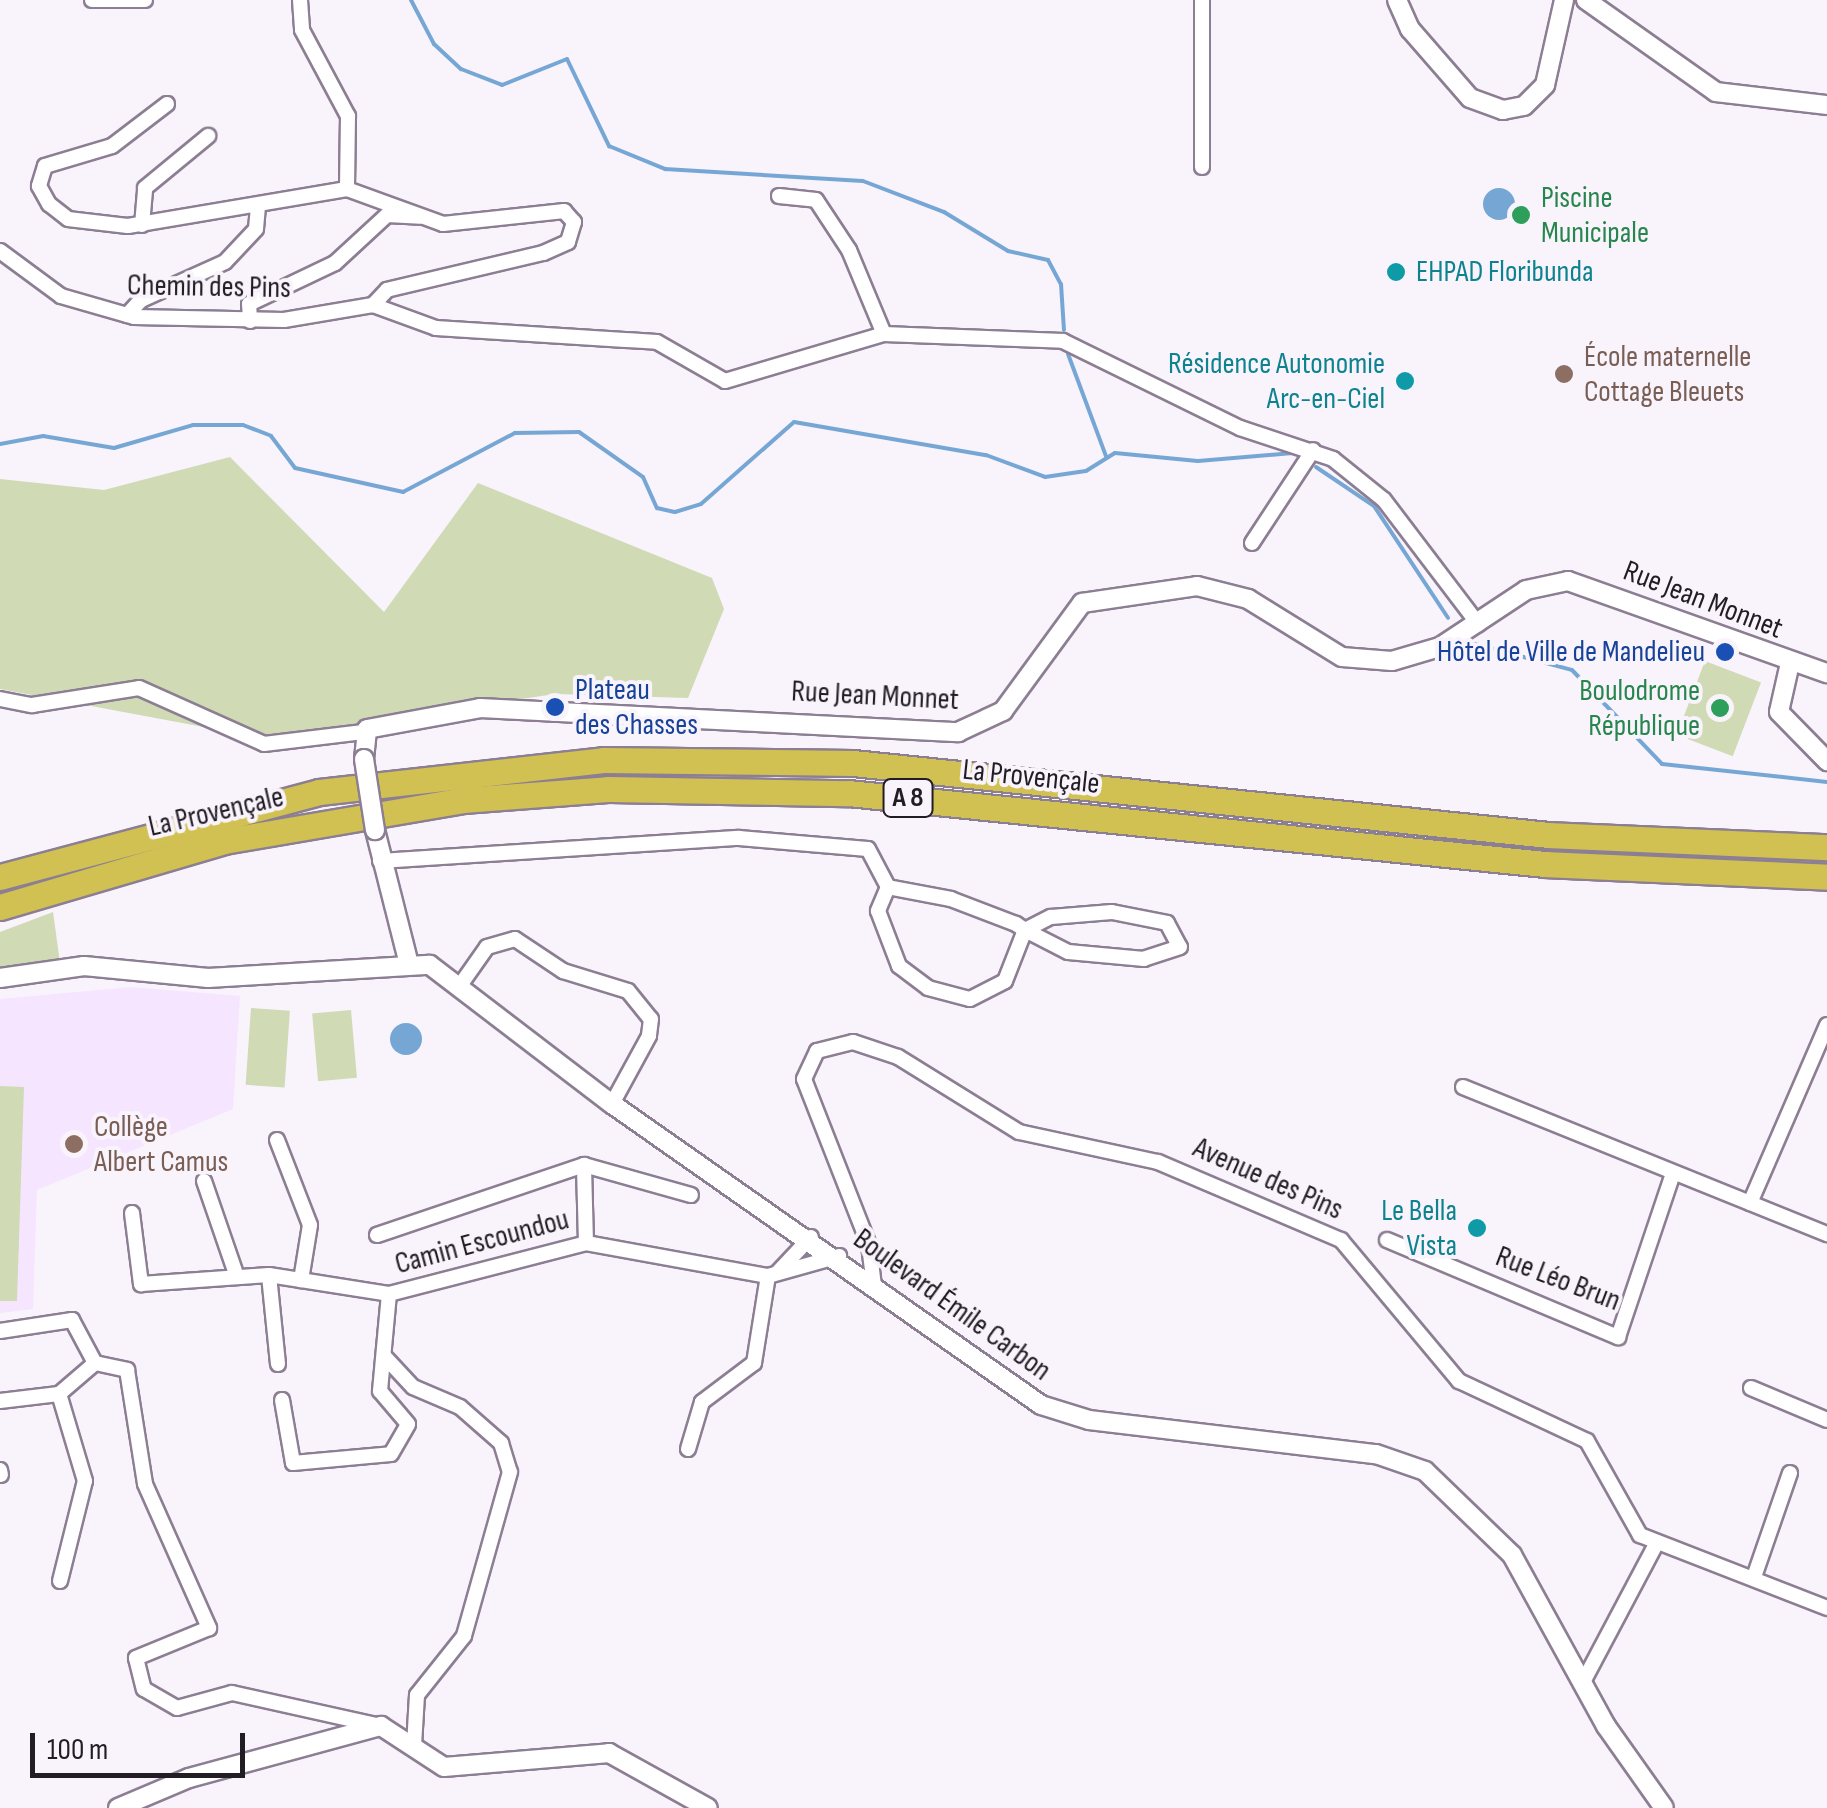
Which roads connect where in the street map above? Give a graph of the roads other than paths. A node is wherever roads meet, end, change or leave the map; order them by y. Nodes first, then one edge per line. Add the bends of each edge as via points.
1 (92, 0) edge
2 (144, 0) edge
3 (300, 0) edge
4 (1206, 0) edge
5 (1397, 0) edge
6 (1564, 0) edge
7 (1586, 0) edge
8 (168, 104) dead end
9 (1827, 105) edge
10 (1210, 116) dead end
11 (208, 136) dead end
12 (1202, 167) dead end
13 (347, 189) junction
14 (779, 196) dead end
15 (258, 206) junction
16 (430, 218) junction
17 (142, 225) junction
18 (0, 250) edge
19 (373, 305) junction
20 (127, 316) junction
21 (250, 321) junction
22 (884, 334) junction
23 (1313, 450) junction
24 (1252, 543) dead end
25 (1478, 624) junction
26 (1790, 662) junction
27 (1827, 672) edge
28 (0, 698) edge
29 (363, 732) junction
30 (1827, 761) edge
31 (1827, 847) edge
32 (380, 861) junction
33 (0, 877) edge
34 (1827, 877) edge
35 (888, 887) junction
36 (0, 907) edge
37 (1025, 930) junction
38 (408, 960) junction
39 (0, 978) edge
40 (461, 984) junction
41 (1827, 1025) edge
42 (1464, 1087) dead end
43 (612, 1104) junction
44 (276, 1140) dead end
45 (584, 1166) junction
46 (1673, 1174) junction
47 (204, 1181) dead end
48 (691, 1195) dead end
49 (1750, 1203) junction
50 (132, 1213) dead end
51 (1827, 1234) edge
52 (377, 1235) dead end
53 (812, 1238) junction
54 (1387, 1240) dead end
55 (586, 1242) junction
56 (839, 1256) junction
57 (235, 1270) junction
58 (269, 1275) junction
59 (768, 1276) junction
60 (301, 1280) junction
61 (874, 1286) junction
62 (389, 1294) junction
63 (0, 1331) edge
64 (385, 1357) junction
65 (95, 1362) junction
66 (278, 1364) dead end
67 (1751, 1388) dead end
68 (59, 1394) junction
69 (282, 1400) dead end
70 (0, 1401) edge
71 (1827, 1420) edge
72 (688, 1449) dead end
73 (1790, 1473) dead end
74 (1656, 1546) junction
75 (1754, 1577) junction
76 (60, 1582) dead end
77 (1827, 1608) edge
78 (1582, 1682) junction
79 (381, 1726) junction
80 (414, 1746) junction
81 (118, 1808) edge
82 (708, 1808) edge
83 (1664, 1808) edge

1 - 2 street
3 - 13 street via 302,30 348,116
4 - 10 street
4 - 12 street
5 - 6 street via 1470,98 1503,110 1524,106 1545,84
7 - 9 street via 1716,92
8 - 17 street via 112,146 44,166 39,186 68,220
11 - 17 street via 145,188
13 - 15 street
13 - 16 street
14 - 22 street via 816,200 849,250
15 - 17 street
15 - 20 street via 256,228 224,262 141,300
16 - 19 street via 509,221 564,211 574,222 568,242 543,253 388,290
16 - 21 street via 387,215 335,263 249,304
18 - 20 street, Chemin des Pins via 61,296
19 - 21 street, Chemin des Pins
19 - 22 street via 436,328 658,342 725,380
20 - 21 street, Chemin des Pins
22 - 23 street via 1063,341 1240,428
23 - 24 street
23 - 25 street via 1384,500
25 - 26 street, Rue Jean Monnet via 1526,590 1568,581
25 - 29 street, Rue Jean Monnet via 1423,655 1367,660 1319,646 1233,593 1118,592 1082,603 1003,711 958,732 543,707 464,710
26 - 27 street, Rue Jean Monnet
26 - 30 street via 1779,712
28 - 29 street, Rue Jean Monnet via 32,705 139,688 264,744
29 - 32 street, bridge
31 - 33 highway, La Provençale / A 8 via 1548,835 854,763 603,760 302,796
32 - 35 street via 489,847 790,838 868,848
32 - 38 street
34 - 36 highway, La Provençale / A 8 via 1545,864 848,793 608,788 463,800 241,837
35 - 37 street via 951,899
35 - 37 street via 878,911 899,966 955,997 991,995
37 - 37 street via 1051,917 1112,912 1167,922 1180,947 1144,959 1068,952
38 - 39 street via 232,978 84,966
38 - 40 street, Boulevard Émile Carbon
40 - 43 street, Boulevard Émile Carbon
40 - 43 street via 487,946 516,939 563,970 628,991 651,1019 649,1036
41 - 49 street
42 - 46 street via 1652,1156
43 - 53 street, Boulevard Émile Carbon
44 - 60 street via 310,1224
45 - 48 street
45 - 52 street via 500,1186
45 - 55 street
46 - 49 street
46 - 54 street, Rue Léo Brun via 1618,1336
47 - 57 street
49 - 51 street
50 - 57 street via 141,1284
53 - 56 street, Boulevard Émile Carbon
53 - 59 street via 797,1261
55 - 59 street, Camin Escoundou
55 - 62 street, Camin Escoundou
56 - 59 street, Camin Escoundou
56 - 61 street, Boulevard Émile Carbon
57 - 58 street
58 - 60 street
58 - 66 street
59 - 72 street via 754,1364 702,1402
60 - 62 street
61 - 74 street, Avenue des Pins via 868,1245 804,1079 817,1051 853,1042 898,1057 1019,1132 1158,1162 1341,1240 1460,1380 1587,1440 1628,1521
61 - 78 street, Boulevard Émile Carbon via 1042,1406 1090,1420 1376,1454 1425,1471 1512,1555
62 - 64 street, Camin Escoundou
63 - 65 street via 72,1320
64 - 69 street, Camin Escoundou via 380,1391 408,1424 391,1454 293,1463
64 - 80 street via 413,1387 460,1407 501,1443 510,1472 464,1636 417,1695
65 - 68 street
65 - 79 street via 126,1370 146,1484 209,1628 136,1658 144,1689 177,1708 232,1693
67 - 71 street
68 - 70 street
68 - 76 street via 84,1481
73 - 75 street
74 - 75 street, Avenue des Pins
74 - 78 street
75 - 77 street, Avenue des Pins
78 - 83 street, Boulevard Émile Carbon
79 - 80 street
79 - 81 street via 189,1778
80 - 82 street via 444,1767 480,1769 609,1752

